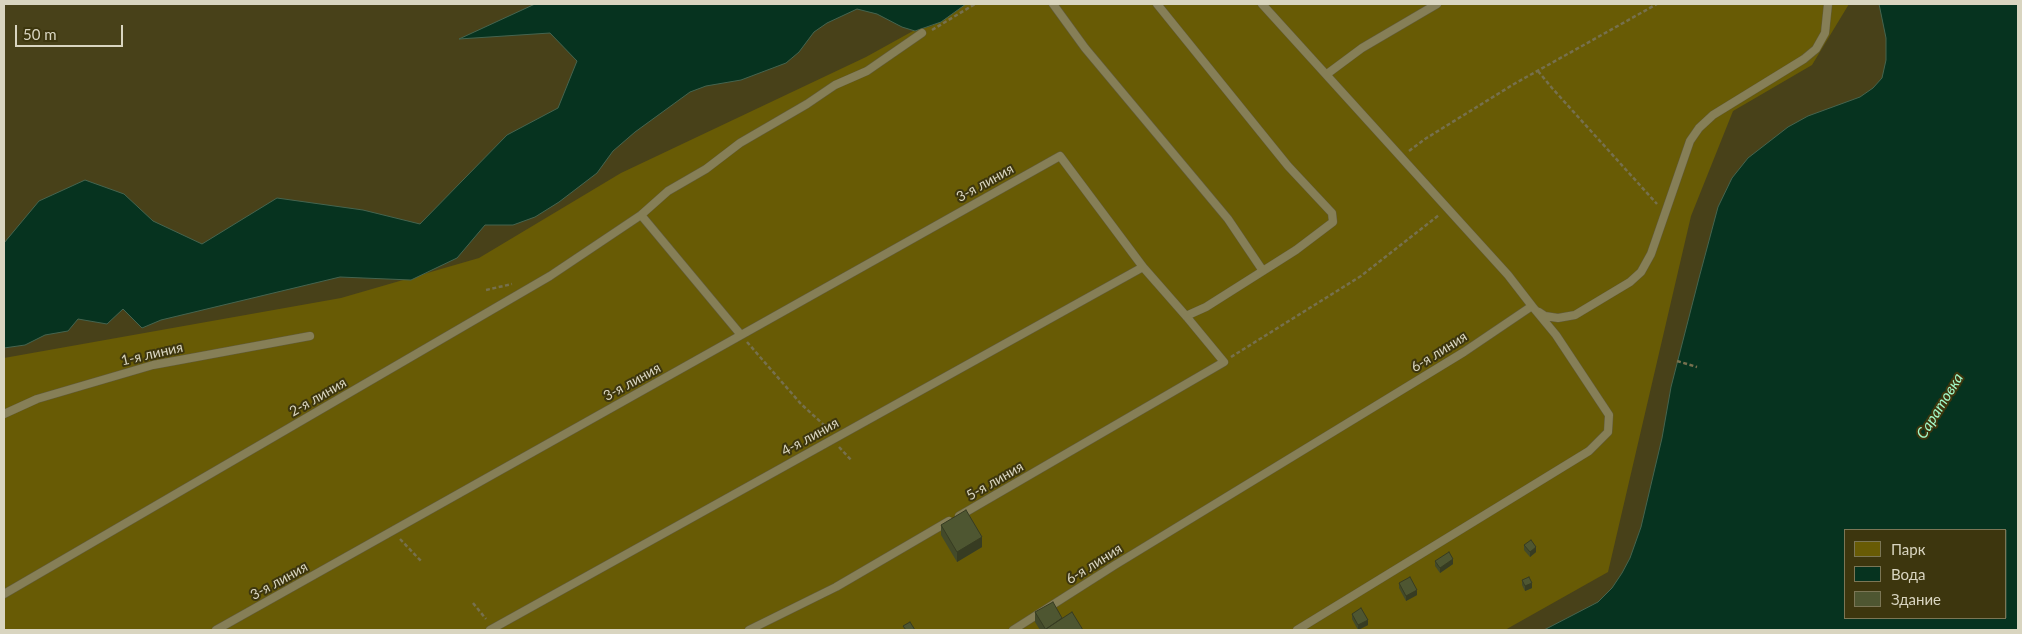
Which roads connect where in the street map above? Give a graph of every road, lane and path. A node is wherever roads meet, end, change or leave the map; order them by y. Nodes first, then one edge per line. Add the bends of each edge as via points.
1 (976, 4) edge
2 (1053, 4) edge
3 (1157, 4) edge
4 (1262, 4) edge
5 (1437, 4) edge
6 (1657, 4) edge
7 (1828, 4) edge
8 (922, 33) joint
9 (1538, 71) junction
10 (1327, 74) junction
11 (1402, 157) junction
12 (1448, 208) junction
13 (1665, 213) junction
14 (641, 215) junction
15 (1143, 267) junction
16 (1263, 271) junction
17 (1532, 306) junction
18 (1186, 316) junction
19 (741, 334) junction
20 (310, 336) dead end
21 (1677, 361) dead end
22 (1224, 362) junction
23 (1697, 367) dead end
24 (4, 414) edge
25 (832, 440) junction
26 (852, 460) dead end
27 (392, 531) junction
28 (421, 561) dead end
29 (4, 594) edge
30 (473, 602) dead end
31 (492, 629) edge
32 (216, 630) edge
33 (749, 630) edge
34 (1014, 630) edge
35 (1297, 630) edge

1 - 8 path via 935,30
2 - 16 lane via 1228,219
3 - 16 lane via 1288,166 1332,213 1333,222
4 - 10 lane
5 - 10 lane via 1362,48
6 - 9 path
7 - 13 lane via 1824,33 1816,49 1713,115 1699,128 1690,141
8 - 14 lane, 2-я линия via 867,71 835,85 740,143 706,169 668,191
9 - 11 path via 1454,121
9 - 13 path
10 - 11 lane
11 - 12 lane
12 - 17 lane
12 - 22 path via 1361,276
13 - 17 lane via 1651,254 1641,272 1630,282 1575,315 1545,316
14 - 19 lane
14 - 29 lane, 2-я линия via 550,276
15 - 18 lane
15 - 19 lane, 3-я линия via 1060,156
15 - 25 lane, 4-я линия
16 - 18 lane
17 - 34 lane, 6-я линия via 1464,352
17 - 35 lane via 1556,335 1608,415 1608,432 1589,451
18 - 22 lane
19 - 25 path via 801,404 824,425
19 - 27 lane, 3-я линия
20 - 24 lane, 1-я линия via 153,365 37,399
21 - 23 path
22 - 33 lane, 5-я линия via 836,587
25 - 26 path
25 - 31 lane, 4-я линия
27 - 28 path
27 - 32 lane, 3-я линия
30 - 31 path

